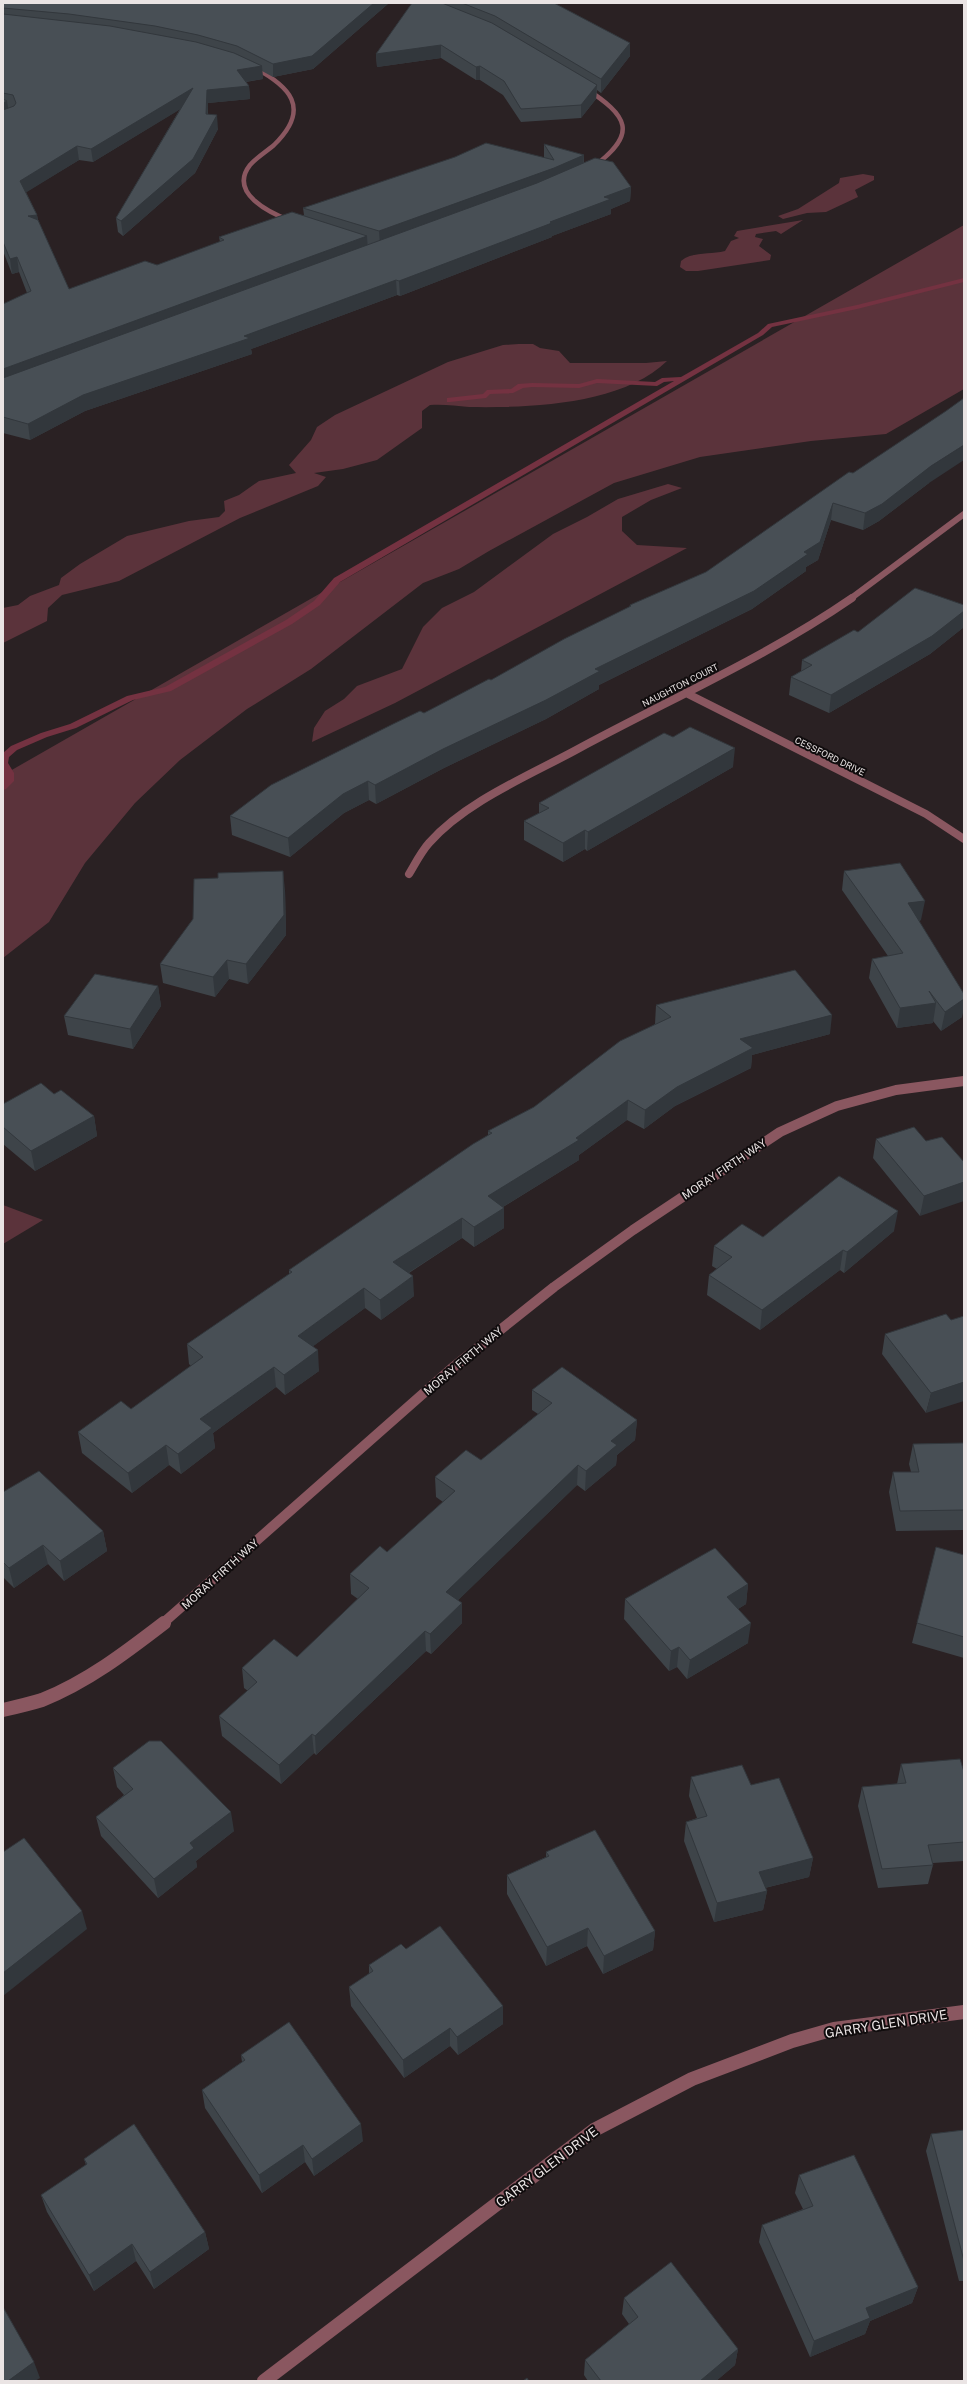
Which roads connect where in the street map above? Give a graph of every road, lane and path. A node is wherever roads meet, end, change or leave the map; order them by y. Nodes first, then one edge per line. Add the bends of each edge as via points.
1 (246, 64) edge
2 (578, 83) edge
3 (587, 171) edge
4 (296, 223) edge
5 (964, 514) edge
6 (686, 693) junction
7 (964, 839) edge
8 (409, 874) dead end
9 (964, 1081) edge
10 (3, 1710) edge
11 (964, 2012) edge
12 (264, 2381) edge

1 - 4 street via 280,82 290,92 296,111 293,122 285,134 247,168 243,180 245,190 250,198 264,209
2 - 3 street via 615,109 622,119 624,130 622,141 616,149
5 - 6 street, NAUGHTON COURT via 851,599 792,638
6 - 7 street, CESSFORD DRIVE via 926,814
6 - 8 street, NAUGHTON COURT via 481,802 449,824 428,844
9 - 10 street, MORAY FIRTH WAY via 896,1090 837,1106 780,1132 627,1234 554,1287 475,1350 168,1620 115,1661 80,1682 42,1700
11 - 12 street, GARRY GLEN DRIVE via 834,2030 792,2042 692,2079 594,2130

